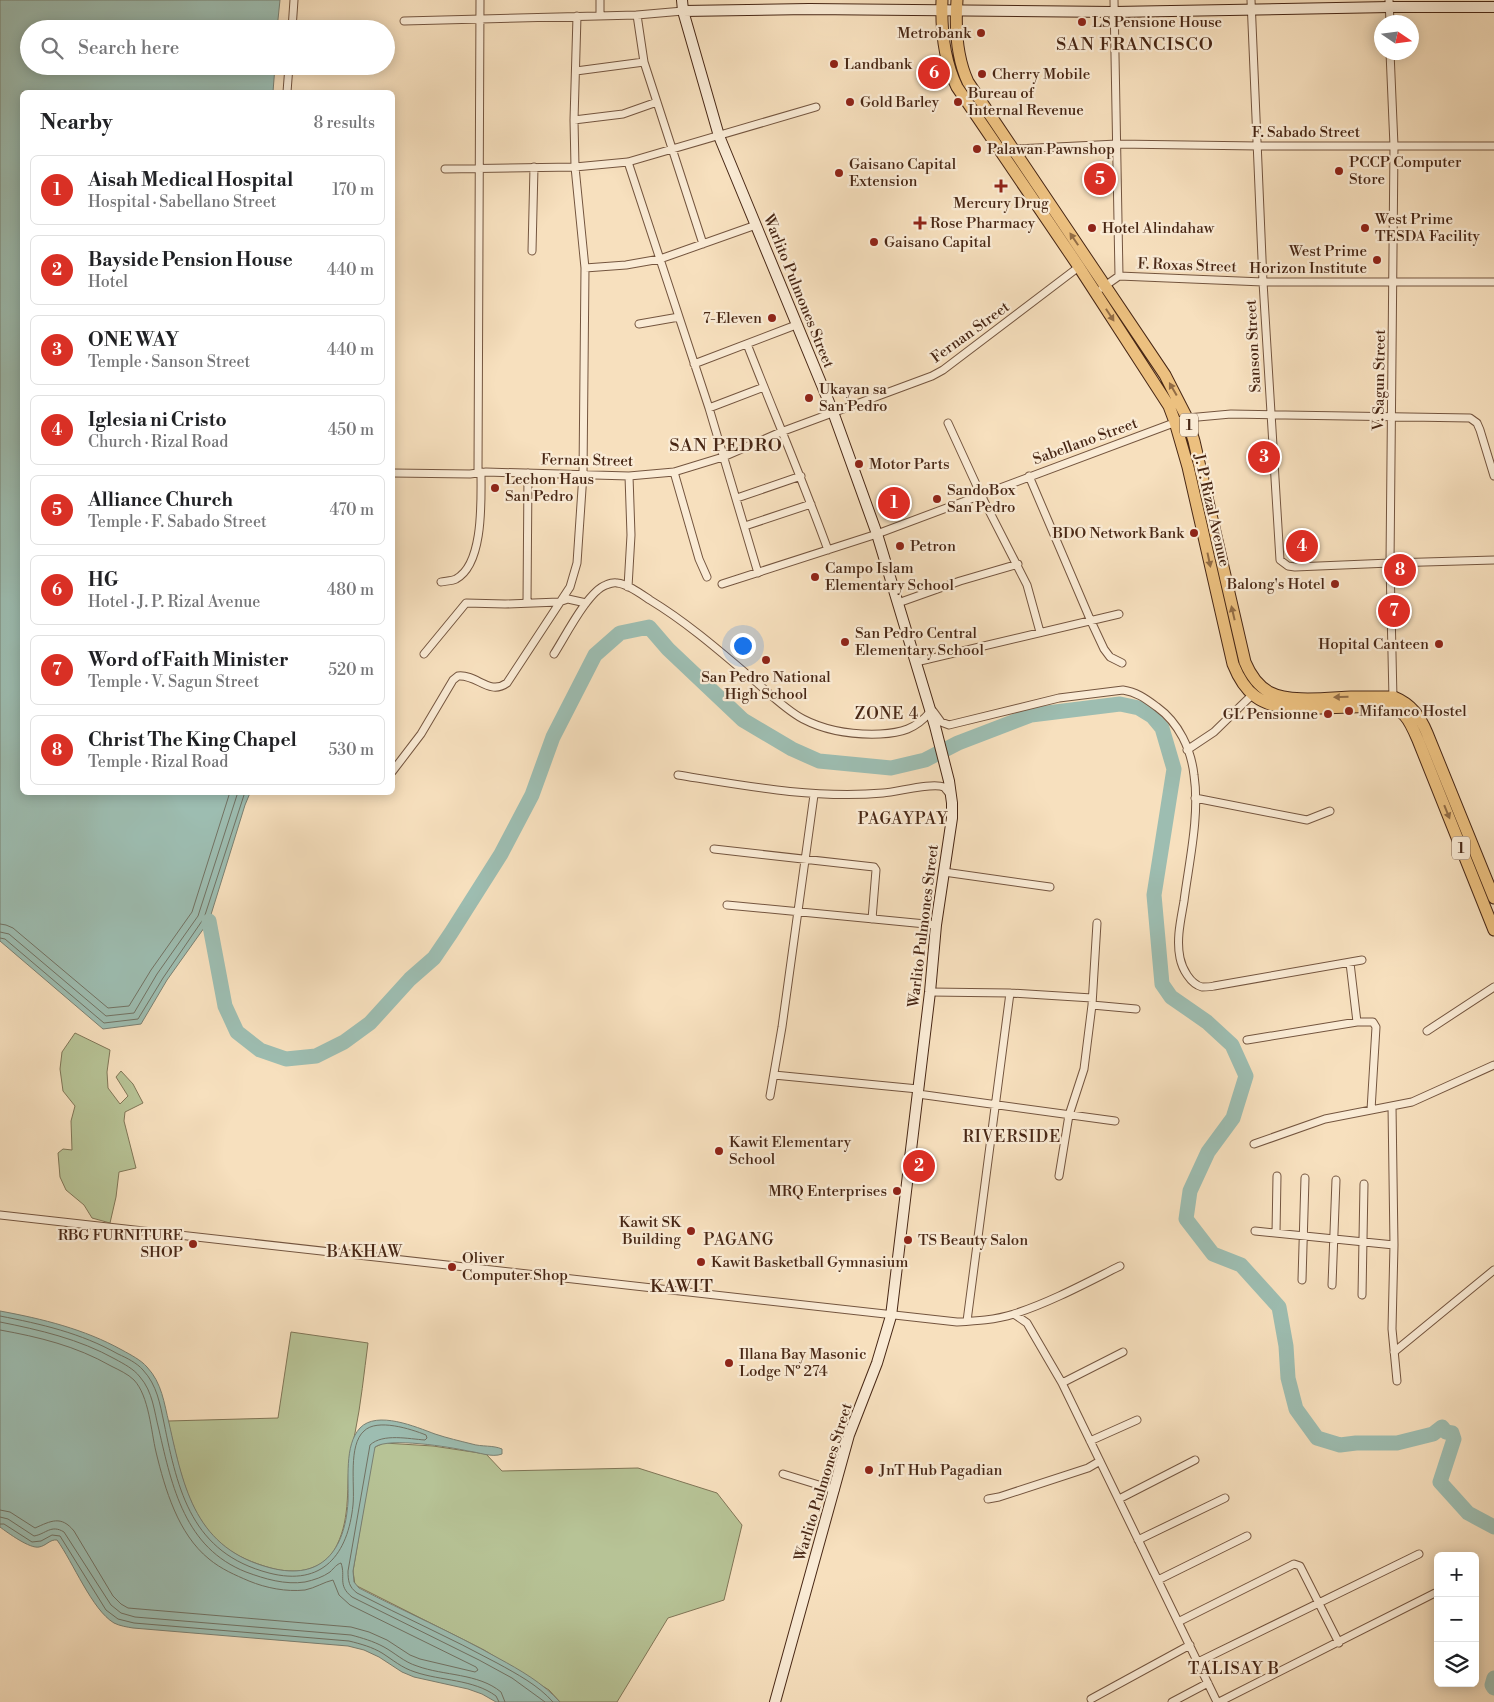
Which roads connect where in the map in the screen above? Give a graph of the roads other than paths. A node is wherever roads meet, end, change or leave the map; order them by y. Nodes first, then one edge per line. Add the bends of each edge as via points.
1 (294, 0) edge
2 (480, 0) edge
3 (600, 0) edge
4 (682, 0) edge
5 (1114, 0) edge
6 (1390, 3) edge
7 (809, 5) edge
8 (1251, 5) edge
9 (942, 6) edge
10 (957, 6) edge
11 (1494, 7) edge
12 (683, 12) junction
13 (1114, 12) junction
14 (637, 15) junction
15 (577, 16) junction
16 (600, 16) junction
17 (293, 20) edge
18 (481, 20) junction
19 (404, 21) dead end
20 (1390, 60) edge
21 (644, 62) junction
22 (576, 71) junction
23 (288, 75) edge
24 (287, 90) edge
25 (657, 102) junction
26 (816, 107) dead end
27 (574, 120) junction
28 (719, 136) junction
29 (1118, 144) junction
30 (1258, 146) junction
31 (1394, 146) junction
32 (1494, 146) edge
33 (673, 149) junction
34 (1014, 149) junction
35 (1004, 157) junction
36 (628, 162) junction
37 (534, 167) junction
38 (575, 167) junction
39 (481, 168) junction
40 (445, 169) dead end
41 (1054, 209) junction
42 (1044, 216) junction
43 (756, 225) junction
44 (703, 244) junction
45 (532, 251) dead end
46 (660, 259) junction
47 (1083, 263) junction
48 (585, 268) junction
49 (1119, 276) junction
50 (1263, 282) junction
51 (1394, 282) junction
52 (1494, 282) edge
53 (1106, 286) junction
54 (1096, 293) junction
55 (679, 317) junction
56 (639, 324) dead end
57 (796, 325) junction
58 (1136, 331) junction
59 (1125, 338) junction
60 (748, 344) junction
61 (694, 364) junction
62 (764, 387) junction
63 (709, 408) junction
64 (833, 412) junction
65 (1270, 414) junction
66 (1392, 417) junction
67 (1187, 418) junction
68 (1175, 422) junction
69 (948, 423) dead end
70 (782, 432) junction
71 (723, 456) junction
72 (674, 472) junction
73 (395, 473) edge
74 (480, 473) junction
75 (528, 473) junction
76 (583, 474) junction
77 (629, 476) junction
78 (801, 476) junction
79 (1029, 476) junction
80 (1494, 476) edge
81 (981, 495) junction
82 (737, 498) junction
83 (811, 504) junction
84 (745, 526) junction
85 (877, 534) junction
86 (828, 550) junction
87 (1494, 560) edge
88 (1390, 563) junction
89 (1018, 564) junction
90 (758, 573) junction
91 (707, 577) dead end
92 (441, 582) dead end
93 (1220, 583) junction
94 (722, 584) dead end
95 (628, 587) junction
96 (559, 602) junction
97 (586, 603) junction
98 (898, 603) junction
99 (527, 604) junction
100 (1119, 614) dead end
101 (1090, 619) junction
102 (1040, 632) junction
103 (424, 654) dead end
104 (554, 654) dead end
105 (916, 662) junction
106 (1122, 663) dead end
107 (1252, 695) junction
108 (1393, 702) junction
109 (929, 708) junction
110 (1187, 750) junction
111 (395, 768) edge
112 (678, 775) dead end
113 (814, 795) junction
114 (952, 797) junction
115 (1195, 798) junction
116 (1330, 812) dead end
117 (714, 849) dead end
118 (1471, 858) junction
119 (805, 859) junction
120 (944, 872) junction
121 (1050, 887) dead end
122 (1494, 898) edge
123 (727, 905) dead end
124 (798, 912) junction
125 (872, 919) junction
126 (1097, 923) dead end
127 (936, 925) junction
128 (1493, 925) edge
129 (1362, 960) dead end
130 (1350, 963) junction
131 (1494, 987) edge
132 (930, 992) junction
133 (1010, 993) junction
134 (1092, 1001) junction
135 (1136, 1009) dead end
136 (1357, 1022) junction
137 (1427, 1031) dead end
138 (1247, 1040) dead end
139 (1494, 1065) edge
140 (774, 1075) junction
141 (918, 1092) junction
142 (770, 1096) dead end
143 (995, 1103) junction
144 (1392, 1106) junction
145 (1370, 1110) junction
146 (1070, 1115) junction
147 (1115, 1121) dead end
148 (1254, 1144) dead end
149 (1058, 1176) dead end
150 (1277, 1176) dead end
151 (1305, 1178) dead end
152 (1336, 1180) dead end
153 (1364, 1184) dead end
154 (0, 1215) edge
155 (1255, 1231) dead end
156 (1276, 1233) junction
157 (1304, 1236) junction
158 (1334, 1239) junction
159 (1363, 1242) junction
160 (1394, 1245) junction
161 (1120, 1266) dead end
162 (1494, 1270) edge
163 (1302, 1280) dead end
164 (1332, 1286) dead end
165 (1362, 1295) dead end
166 (1014, 1314) junction
167 (891, 1316) junction
168 (967, 1322) junction
169 (1123, 1352) dead end
170 (1394, 1352) junction
171 (1397, 1381) dead end
172 (1062, 1383) junction
173 (1136, 1420) dead end
174 (1090, 1441) junction
175 (1195, 1460) dead end
176 (1100, 1461) junction
177 (783, 1474) dead end
178 (835, 1490) junction
179 (1225, 1498) dead end
180 (988, 1499) dead end
181 (1118, 1499) junction
182 (1247, 1536) dead end
183 (1138, 1540) junction
184 (1419, 1554) dead end
185 (1158, 1580) junction
186 (1434, 1595) edge
187 (1320, 1603) junction
188 (1178, 1622) junction
189 (1339, 1643) junction
190 (1190, 1646) junction
191 (1198, 1662) junction
192 (1208, 1683) junction
193 (1091, 1699) dead end
194 (775, 1702) edge
195 (1172, 1702) edge
196 (1218, 1702) edge

1 - 17 street
2 - 18 street
3 - 16 street
4 - 12 street, Warlito Pulmones Street
5 - 13 street
6 - 8 street
6 - 11 street
7 - 9 street
7 - 12 street
8 - 13 street
8 - 30 street, Sanson Street
9 - 10 street
9 - 35 main road, J. P. Rizal Avenue / 1 via 951,75
10 - 13 street
10 - 34 main road, J. P. Rizal Avenue / 1 via 958,45 963,71
12 - 14 street
12 - 28 street, Warlito Pulmones Street
13 - 29 street
14 - 16 street
14 - 21 street
15 - 16 street
15 - 18 street
15 - 22 street
18 - 19 street
18 - 39 street
20 - 31 street, V. Sagun Street
21 - 22 street
21 - 25 street
22 - 27 street
23 - 24 street
25 - 27 street via 612,116
25 - 33 street
26 - 28 street
27 - 38 street
28 - 33 street
28 - 43 street, Warlito Pulmones Street
29 - 30 street, F. Sabado Street
29 - 34 street, F. Sabado Street
29 - 49 street
30 - 31 street, F. Sabado Street
30 - 50 street, Sanson Street
31 - 32 street, F. Sabado Street
31 - 51 street, V. Sagun Street
33 - 36 street
33 - 44 street
34 - 35 street
34 - 41 main road, J. P. Rizal Avenue / 1
35 - 42 main road, J. P. Rizal Avenue / 1
36 - 38 street
36 - 46 street
37 - 38 street
37 - 39 street
37 - 45 street
38 - 48 street
39 - 40 street
39 - 74 street
41 - 42 main road
47 -> 41 main road, J. P. Rizal Avenue / 1
42 - 47 main road, J. P. Rizal Avenue / 1
43 - 44 street
43 - 57 street, Warlito Pulmones Street
44 - 46 street
46 - 48 street
46 - 55 street
47 - 53 main road, J. P. Rizal Avenue / 1
47 - 54 main road, J. P. Rizal Avenue / 1
47 - 64 street, Fernan Street via 943,370
48 - 76 street
49 - 50 street, F. Roxas Street
49 - 53 street
50 - 51 street, F. Roxas Street
50 - 65 street, Sanson Street
51 - 52 street, F. Roxas Street
51 - 66 street, V. Sagun Street
53 - 54 street
53 - 58 main road, J. P. Rizal Avenue / 1
54 -> 59 main road, J. P. Rizal Avenue / 1
55 - 56 street
55 - 61 street
57 - 60 street
57 - 64 street, Warlito Pulmones Street
58 - 59 main road
67 -> 58 main road, J. P. Rizal Avenue / 1
59 - 68 main road, J. P. Rizal Avenue / 1 via 1158,388
60 - 61 street
60 - 62 street
61 - 63 street
62 - 63 street
62 - 70 street
63 - 71 street
64 - 70 street, Fernan Street
64 - 85 street, Warlito Pulmones Street
65 - 66 street, Sabellano Street
65 - 67 street, Sabellano Street
65 - 88 street, Sanson Street via 1280,560 1295,567
66 - 80 street, Sabellano Street via 1465,417 1474,420
66 - 88 street, V. Sagun Street
67 - 68 street, Sabellano Street
67 - 93 main road, J. P. Rizal Avenue / 1 via 1200,463
68 - 79 street, Sabellano Street
68 -> 93 main road, J. P. Rizal Avenue / 1
69 - 81 street
70 - 71 street, Fernan Street
70 - 78 street
71 - 72 street, Fernan Street
71 - 82 street
72 - 77 street, Fernan Street
72 - 91 street
73 - 74 street, Fernan Street
74 - 75 street, Fernan Street
74 - 92 street via 479,527 472,560 456,579
75 - 76 street, Fernan Street
75 - 99 street
76 - 77 street, Fernan Street
76 - 96 street via 577,563 570,586
77 - 95 street via 631,535
78 - 82 street
78 - 83 street
79 - 81 street, Sabellano Street
79 - 101 street
81 - 85 street, Sabellano Street
81 - 89 street
82 - 84 street
83 - 84 street
83 - 86 street
84 - 90 street
85 - 86 street, Sabellano Street
85 - 98 street, Warlito Pulmones Street
86 - 90 street, Sabellano Street
87 - 88 street
88 - 108 street, V. Sagun Street
89 - 98 street
89 - 102 street via 1028,585
90 - 94 street, Sabellano Street
93 - 107 main road, J. P. Rizal Avenue / 1 via 1233,664 1238,678
108 -> 93 main road, J. P. Rizal Avenue / 1 via 1299,698 1270,692 1251,675 1245,662
95 - 97 street via 616,583 606,585 594,591
95 - 109 street via 661,607 788,708 817,725 849,734 889,734 918,726
96 - 97 street via 568,599
96 - 99 street
96 - 111 street via 501,687 468,677 458,676 454,680 422,734
97 - 104 street
98 - 105 street, Warlito Pulmones Street
99 - 103 street via 466,603
100 - 101 street
101 - 102 street
101 - 106 street via 1104,648
102 - 105 street
105 - 109 street, Warlito Pulmones Street
107 - 108 main road, J. P. Rizal Avenue / 1 via 1266,703 1292,709
107 - 110 street via 1214,732
108 - 118 main road, 1 via 1404,702 1412,708
109 - 110 street via 941,722 949,725 1059,698 1110,691 1133,692 1170,718
109 - 114 street, Warlito Pulmones Street
110 - 115 street via 1194,776
112 - 113 street
113 - 114 street via 884,793 937,785 944,787
113 - 119 street
114 - 120 street, Warlito Pulmones Street
115 - 116 street via 1307,820
115 - 130 street via 1179,936 1180,959 1193,982 1201,987 1214,986
117 - 119 street
118 - 122 main road, 1
118 - 128 main road, 1
119 - 124 street
119 - 125 street via 876,869
120 - 121 street
120 - 127 street, Warlito Pulmones Street
123 - 124 street
124 - 125 street
124 - 140 street
125 - 127 street
126 - 134 street
127 - 132 street, Warlito Pulmones Street
129 - 130 street
130 - 136 street
131 - 137 street
132 - 133 street
132 - 141 street, Warlito Pulmones Street
133 - 134 street
133 - 143 street
134 - 135 street
134 - 146 street via 1084,1069
136 - 138 street
136 - 145 street via 1372,1022 1376,1027
139 - 144 street via 1419,1100
140 - 141 street
140 - 142 street
141 - 143 street
141 - 167 street, Warlito Pulmones Street
143 - 146 street
143 - 168 street
144 - 145 street
144 - 160 street
145 - 148 street via 1325,1118
146 - 147 street
146 - 149 street
150 - 156 street
151 - 157 street
152 - 158 street
153 - 159 street
154 - 167 street
155 - 156 street
156 - 157 street
157 - 158 street
157 - 163 street
158 - 159 street
158 - 164 street
159 - 160 street
159 - 165 street
160 - 170 street
161 - 166 street
162 - 170 street
166 - 168 street
166 - 172 street via 1027,1323
167 - 168 street
167 - 178 street, Warlito Pulmones Street via 849,1435
169 - 172 street
170 - 171 street
172 - 174 street
173 - 174 street
174 - 176 street
175 - 181 street
176 - 180 street via 1088,1468
176 - 181 street
177 - 178 street
178 - 194 street, Warlito Pulmones Street
179 - 183 street
181 - 183 street
182 - 185 street
183 - 185 street
184 - 187 street
185 - 188 street
186 - 189 street
187 - 188 street via 1300,1566 1294,1564
187 - 189 street
187 - 191 street
188 - 190 street
189 - 196 street
190 - 191 street
190 - 193 street
191 - 192 street
192 - 195 street
192 - 196 street

